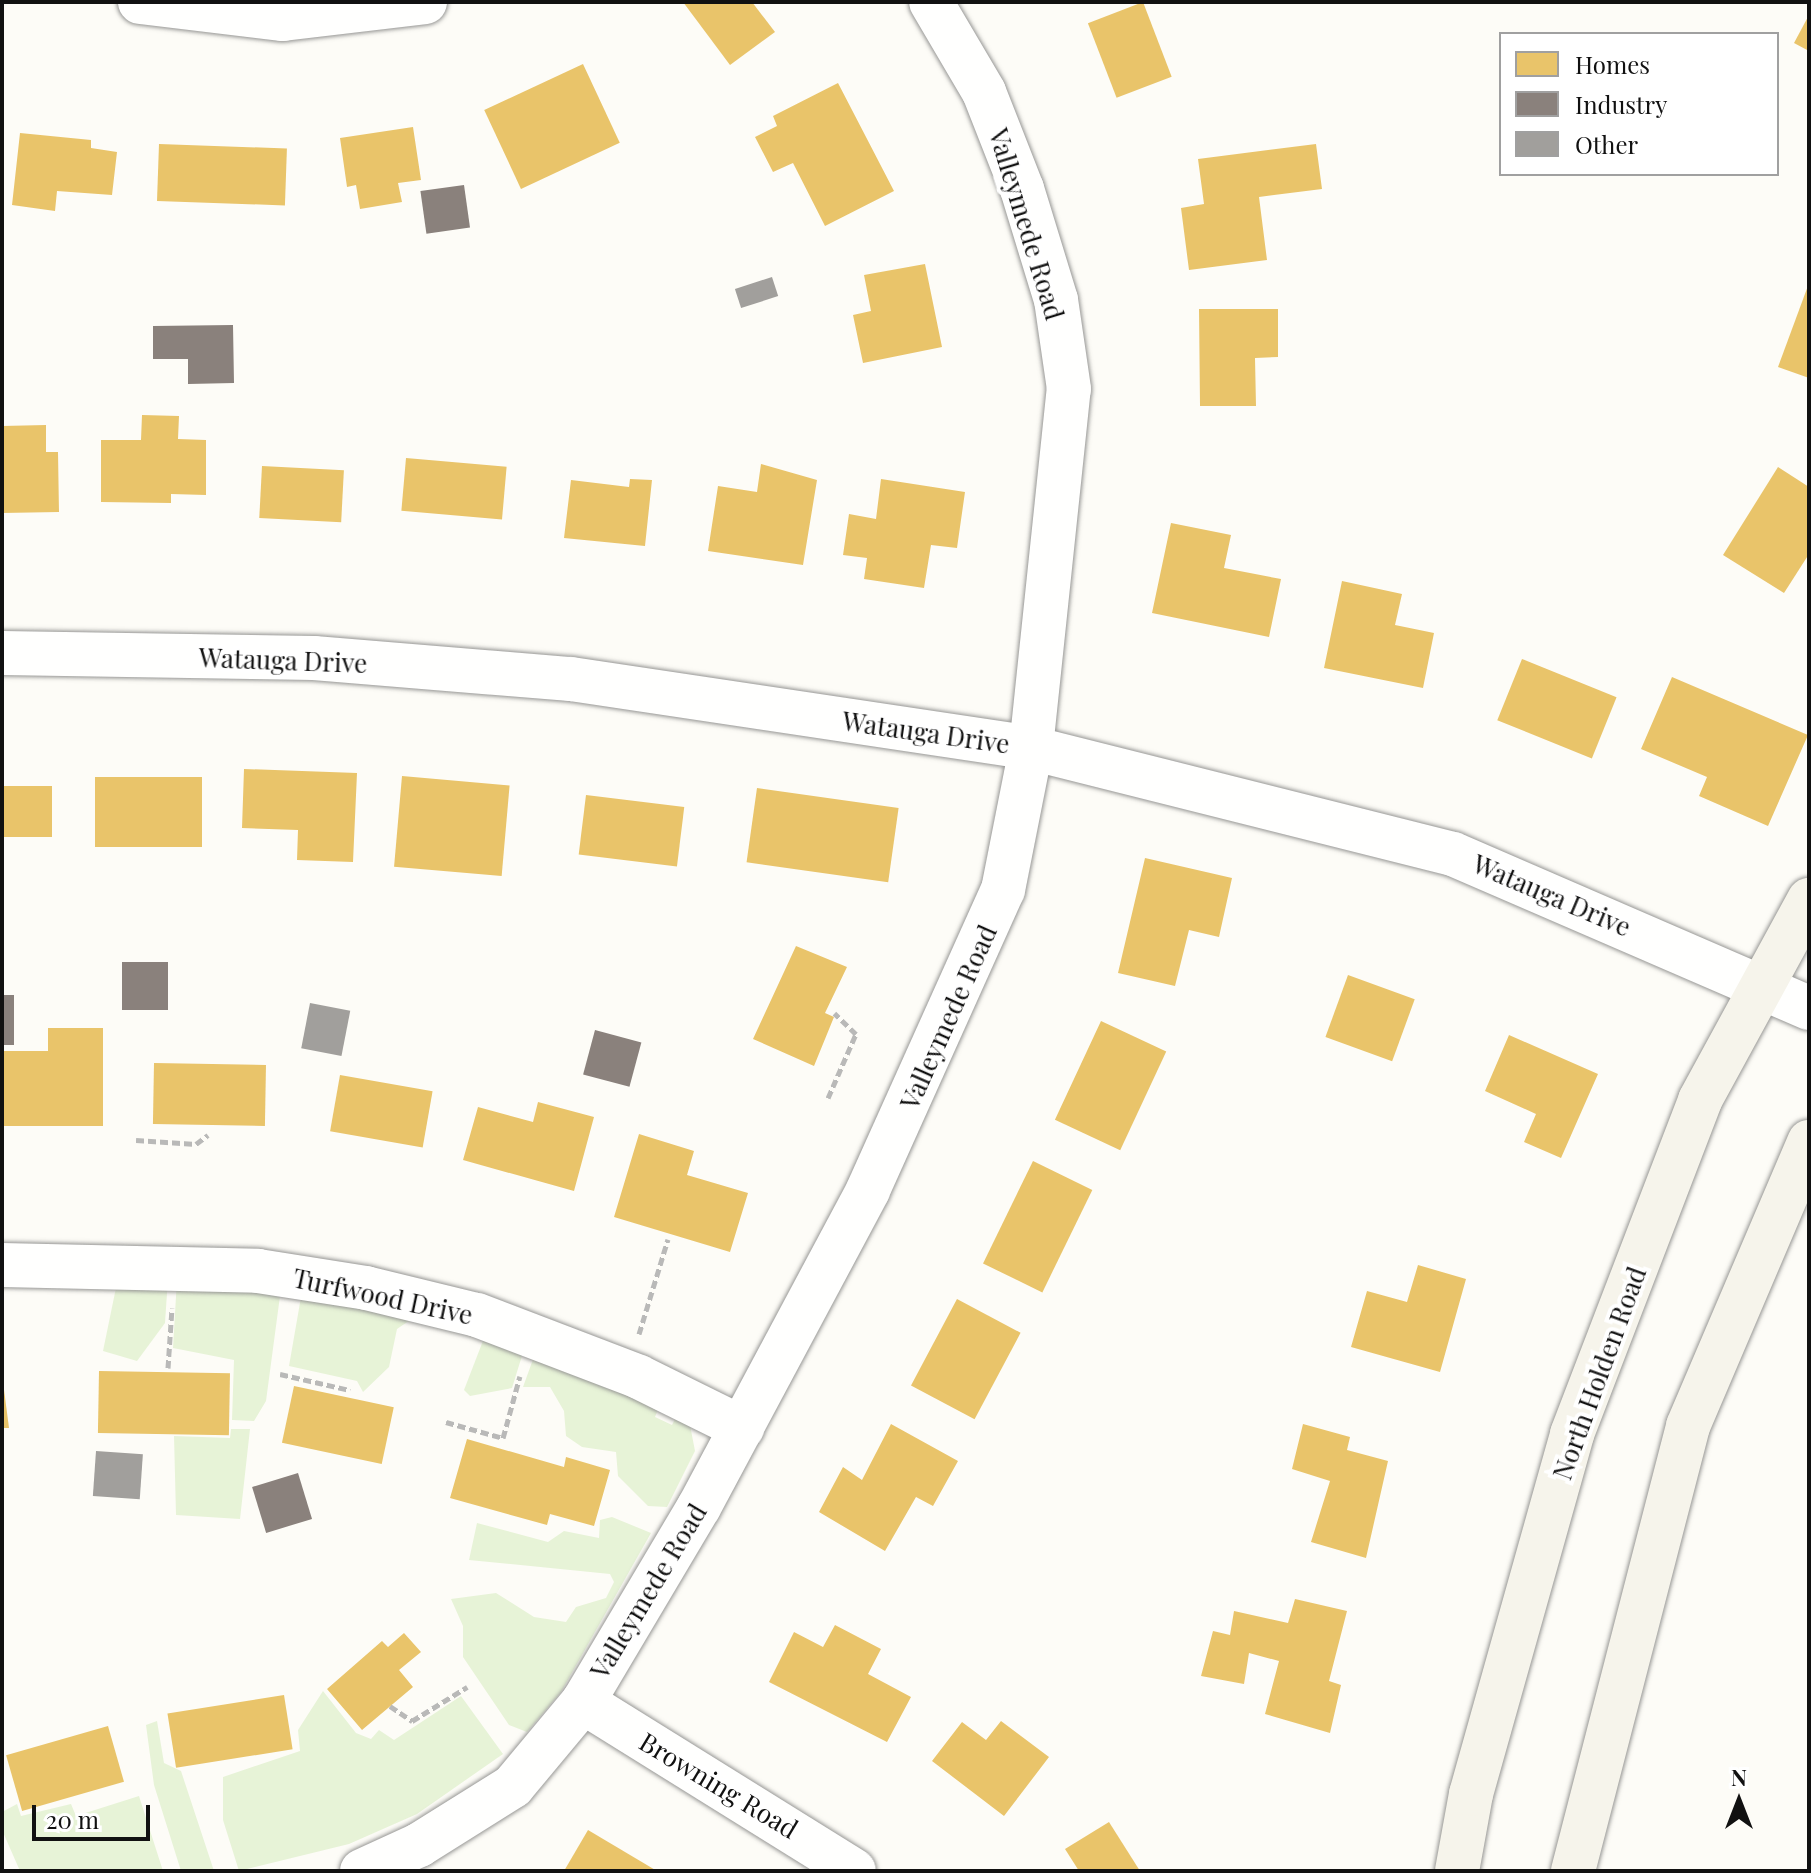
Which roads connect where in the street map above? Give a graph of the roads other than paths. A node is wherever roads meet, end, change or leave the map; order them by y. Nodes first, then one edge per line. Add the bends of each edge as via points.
1 (140, 2) edge
2 (425, 2) edge
3 (931, 2) edge
4 (2, 653) edge
5 (1031, 748) junction
6 (1809, 900) edge
7 (1761, 985) junction
8 (1809, 1008) edge
9 (1809, 1142) edge
10 (2, 1265) edge
11 (742, 1428) junction
12 (583, 1702) junction
13 (362, 1871) edge
14 (854, 1871) edge
15 (1457, 1871) edge
16 (1573, 1871) edge

1 - 2 street via 283,19
3 - 5 street, Valleymede Road via 984,92 1022,189 1056,300 1069,389
4 - 5 street, Watauga Drive via 314,658 571,679
5 - 7 street, Watauga Drive via 1453,854
5 - 11 street, Valleymede Road via 1003,890 922,1084
6 - 7 main road, North Holden Road
7 - 8 street, Watauga Drive
7 - 15 main road, North Holden Road via 1700,1100 1572,1434 1471,1794
9 - 16 main road via 1688,1426
10 - 11 street, Turfwood Drive via 258,1271 366,1288 532,1336 628,1373
11 - 12 street, Valleymede Road
12 - 13 street, Valleymede Road via 513,1786
12 - 14 street, Browning Road

